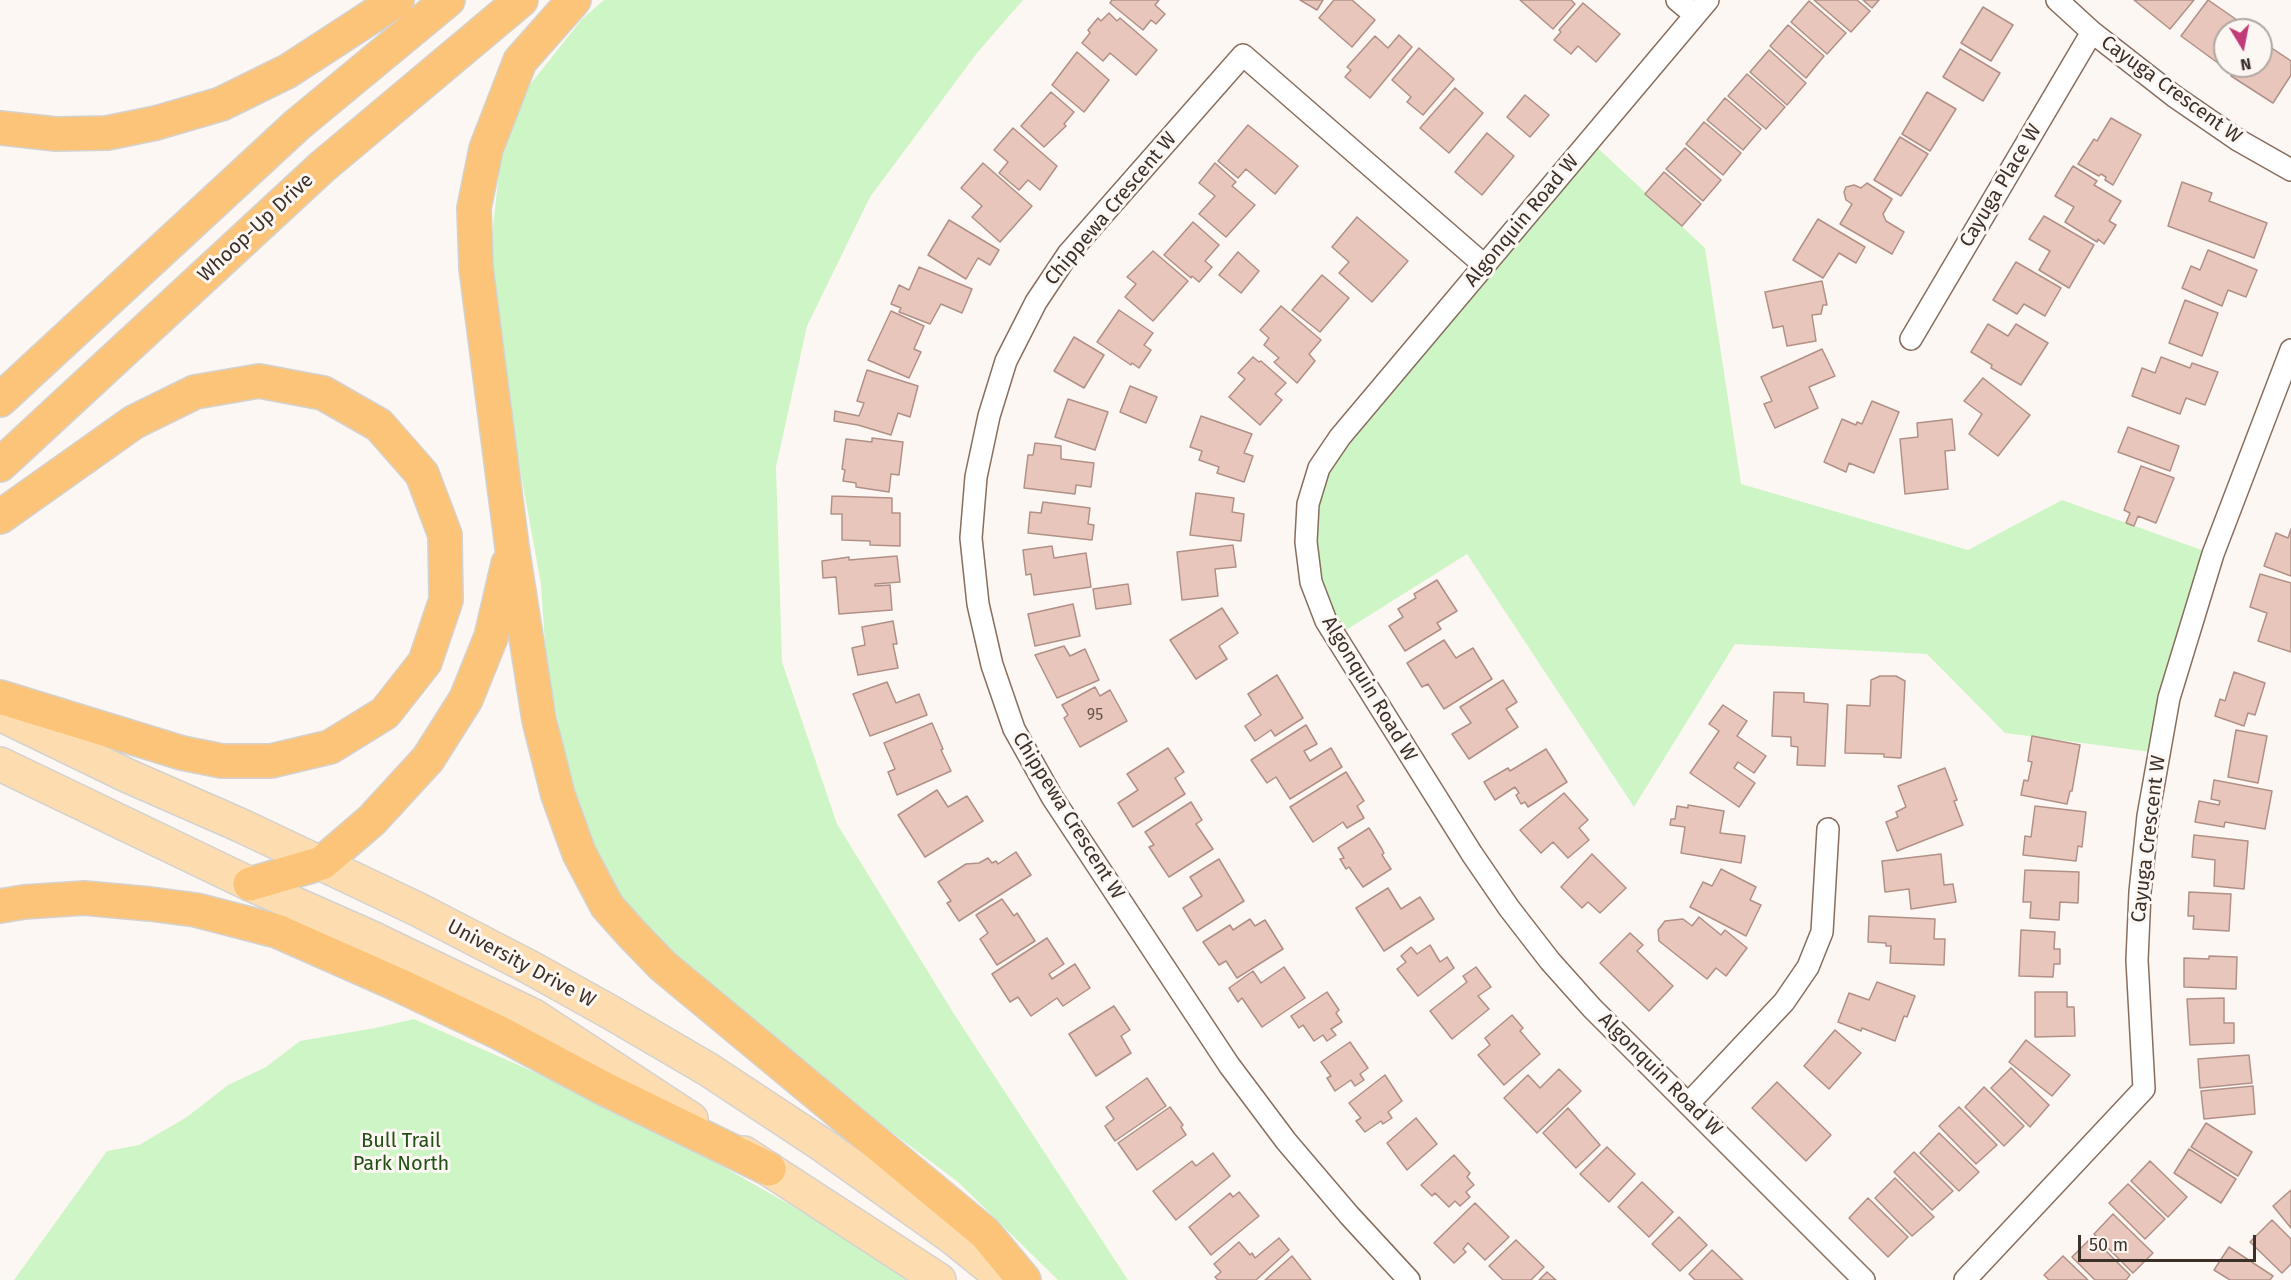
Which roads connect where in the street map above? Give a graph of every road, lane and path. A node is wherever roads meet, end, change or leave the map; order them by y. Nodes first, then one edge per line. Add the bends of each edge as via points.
1 (397, 0) edge
2 (448, 0) edge
3 (521, 0) edge
4 (574, 0) edge
5 (1677, 0) edge
6 (2057, 0) edge
7 (1702, 8) edge
8 (2092, 32) junction
9 (0, 128) edge
10 (2291, 170) edge
11 (1484, 265) junction
12 (1911, 339) dead end
13 (2291, 350) edge
14 (0, 400) edge
15 (0, 465) edge
16 (0, 517) edge
17 (512, 547) junction
18 (0, 697) edge
19 (0, 714) edge
20 (0, 764) edge
21 (1828, 829) dead end
22 (322, 863) junction
23 (250, 884) junction
24 (0, 906) edge
25 (1689, 1103) junction
26 (769, 1169) junction
27 (939, 1280) edge
28 (1005, 1280) edge
29 (1024, 1280) edge
30 (1409, 1280) edge
31 (1864, 1280) edge
32 (1965, 1280) edge

1 - 9 highway via 288,71 220,104 107,133 56,134
2 - 14 highway via 297,124
3 - 15 highway, Whoop-Up Drive via 322,167
4 - 17 highway via 520,61 486,149 474,208 476,268
5 - 7 street
6 - 8 street, Cayuga Crescent W
7 - 11 street, Algonquin Road W
8 - 10 street, Cayuga Crescent W via 2238,141
8 - 12 street, Cayuga Place W
11 - 25 street, Algonquin Road W via 1340,437 1319,468 1308,504 1306,542 1311,582 1331,629 1509,908 1592,1008
11 - 30 street, Chippewa Crescent W via 1243,55 1068,254 1036,302 1006,361 989,416 975,487 971,538 978,604 992,665 1014,729 1052,797 1229,1065 1286,1141
13 - 32 street, Cayuga Crescent W via 2213,554 2169,698 2148,816 2140,892 2137,960 2144,1089
16 - 18 highway via 134,422 195,392 259,381 323,393 380,425 422,474 445,535 446,600 425,662 385,713 330,747 271,761 222,761 182,753
17 - 22 highway via 491,637 466,699 428,759 372,820
17 - 29 highway via 539,720 558,795 579,853 607,906 663,966 985,1233
19 - 22 main road, University Drive W
20 - 23 main road, University Drive W
21 - 25 street via 1822,932 1808,967 1784,1002
22 - 23 highway
22 - 28 main road, University Drive W via 531,968 710,1070 825,1146
23 - 26 main road, University Drive W via 534,1016
24 - 26 highway via 84,898 196,910 277,931 502,1034
25 - 31 street, Algonquin Road W
26 - 27 main road, University Drive W

